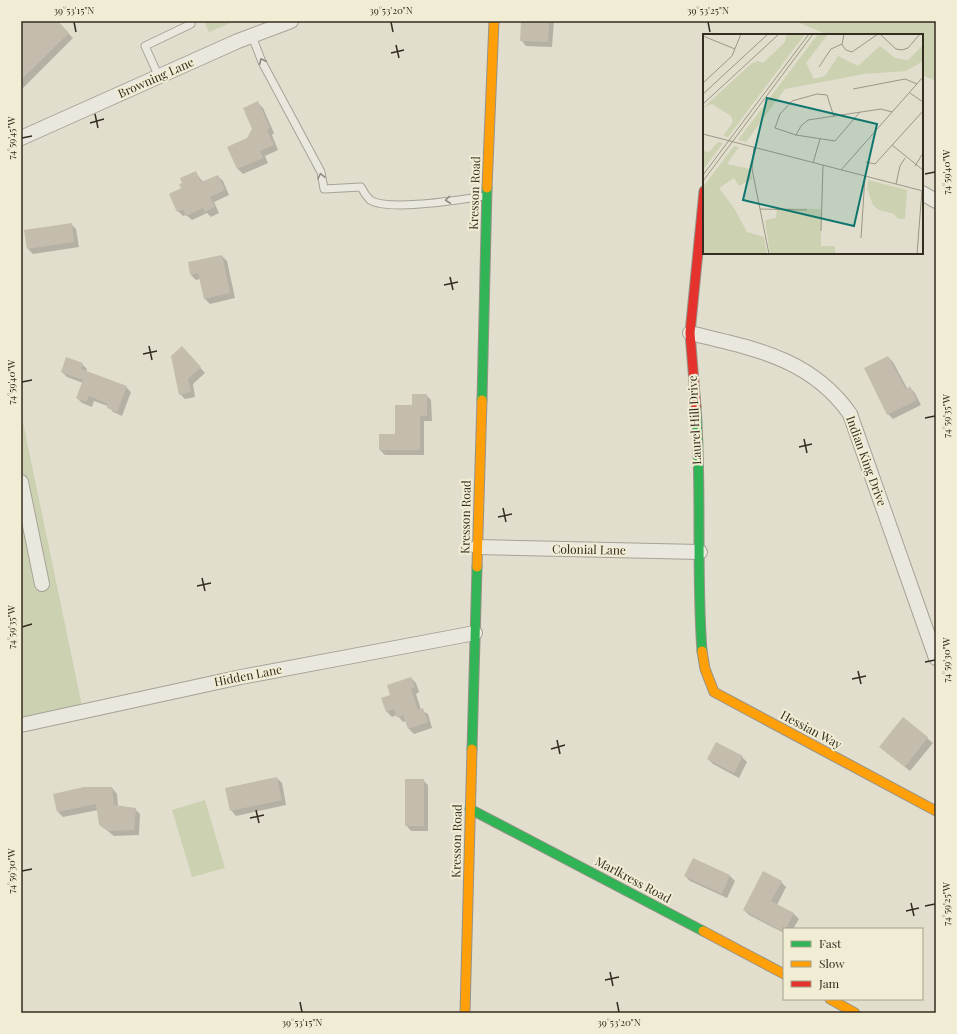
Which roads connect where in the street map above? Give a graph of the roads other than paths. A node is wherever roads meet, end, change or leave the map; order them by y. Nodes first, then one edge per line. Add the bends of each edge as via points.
1 (291, 21) edge
2 (494, 21) edge
3 (191, 24) dead end
4 (252, 36) junction
5 (159, 77) junction
6 (21, 138) edge
7 (923, 194) edge
8 (487, 196) junction
9 (703, 201) edge
10 (936, 201) edge
11 (690, 332) junction
12 (21, 482) edge
13 (477, 547) junction
14 (700, 552) junction
15 (42, 584) dead end
16 (932, 632) edge
17 (475, 633) junction
18 (702, 650) joint
19 (936, 658) edge
20 (21, 725) edge
21 (470, 809) junction
22 (936, 811) edge
23 (783, 973) edge
24 (832, 1000) edge
25 (465, 1013) edge
26 (855, 1013) edge

1 - 4 street, Browning Lane
2 - 8 street, Kresson Road
3 - 5 lane via 145,46
4 - 5 street, Browning Lane
8 -> 4 lane via 428,203 384,204 370,200 361,187 324,189 321,172 262,62
5 - 6 street, Browning Lane
7 - 10 street
8 - 13 street, Kresson Road
9 - 11 street, Laurel Hill Drive
11 - 14 street, Laurel Hill Drive
11 - 16 street, Indian King Drive via 779,357 806,371 838,398 850,414
12 - 15 street
13 - 14 street, Colonial Lane
13 - 17 street, Kresson Road
14 - 18 street, Laurel Hill Drive
16 - 19 street, Indian King Drive
17 - 20 street, Hidden Lane via 241,677
17 - 21 street, Kresson Road
18 - 22 street, Hessian Way via 705,669 714,692
21 - 23 street, Marlkress Road
21 - 25 street, Kresson Road
24 - 26 street

